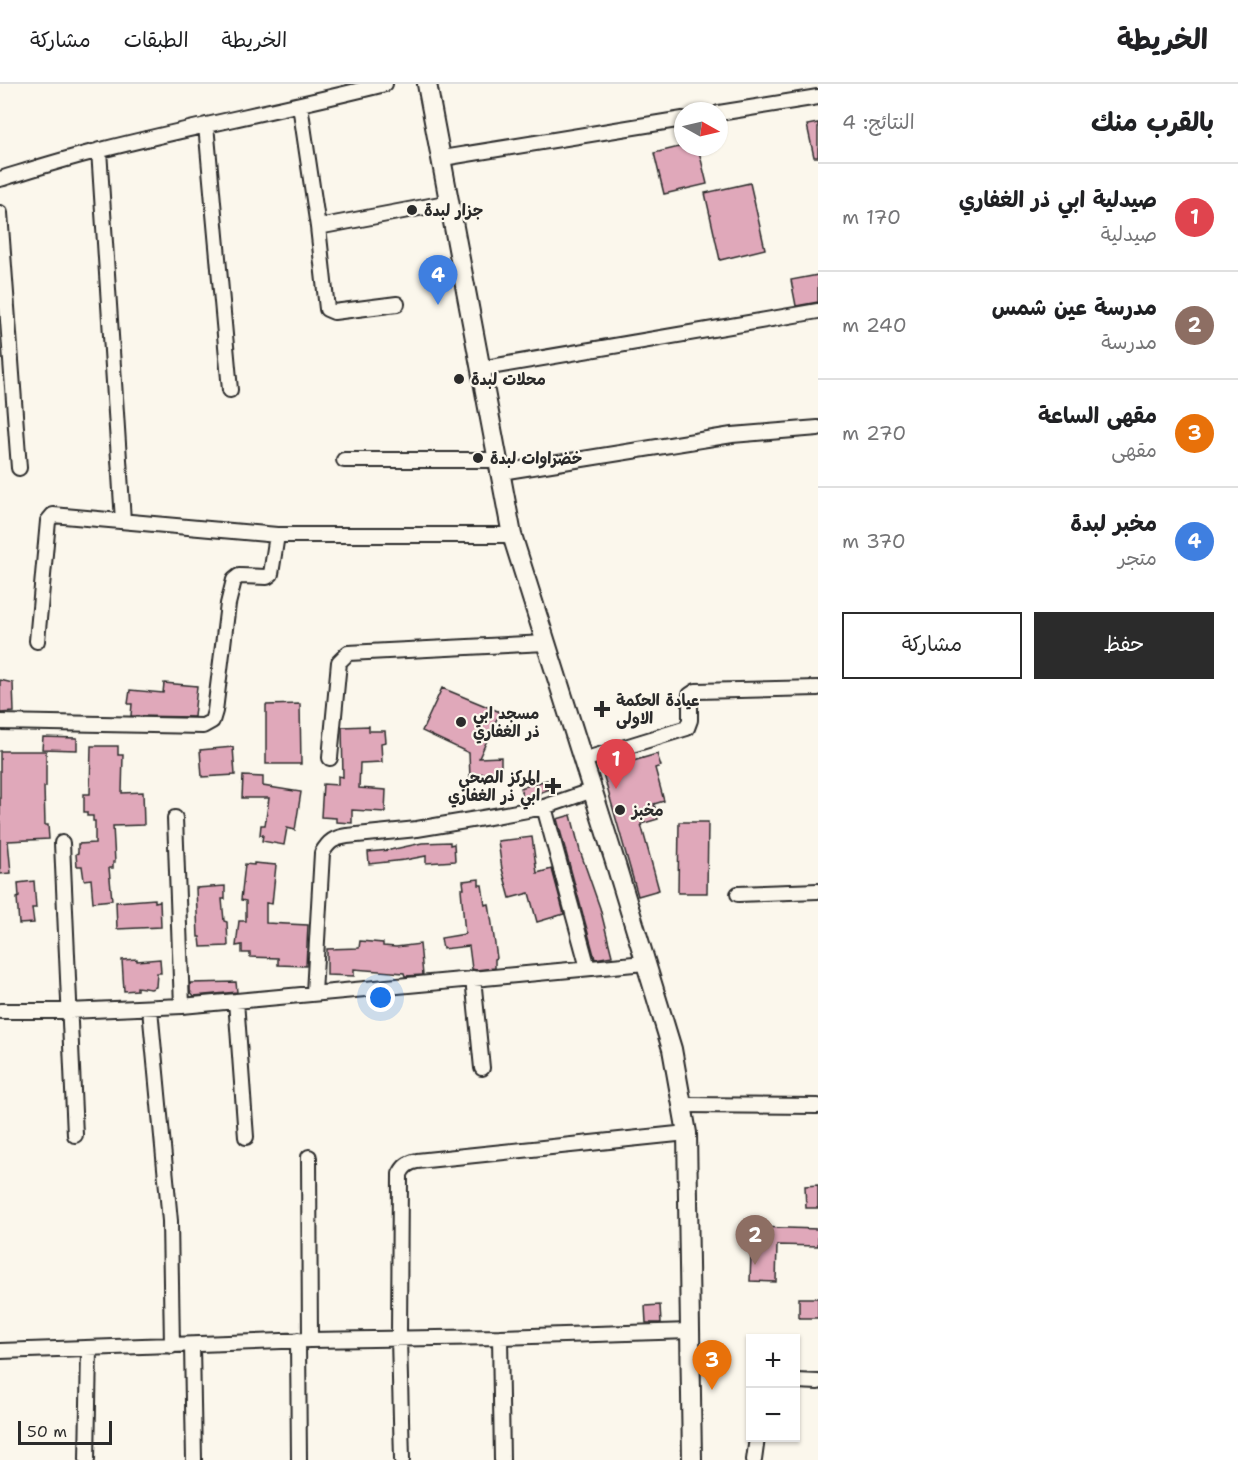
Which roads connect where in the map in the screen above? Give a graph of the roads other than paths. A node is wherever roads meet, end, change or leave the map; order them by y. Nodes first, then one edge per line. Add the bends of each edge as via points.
1 (385, 84) edge
2 (428, 84) edge
3 (818, 97) edge
4 (300, 105) junction
5 (728, 112) edge
6 (674, 120) edge
7 (206, 125) junction
8 (99, 150) junction
9 (443, 158) junction
10 (0, 179) edge
11 (451, 202) junction
12 (0, 213) edge
13 (318, 227) junction
14 (397, 304) dead end
15 (818, 311) edge
16 (479, 369) junction
17 (230, 390) dead end
18 (818, 428) edge
19 (344, 460) dead end
20 (499, 466) junction
21 (19, 468) dead end
22 (123, 522) junction
23 (277, 535) junction
24 (512, 535) junction
25 (37, 641) dead end
26 (546, 643) junction
27 (818, 688) edge
28 (0, 722) edge
29 (330, 758) dead end
30 (583, 760) junction
31 (593, 790) junction
32 (543, 807) junction
33 (175, 818) dead end
34 (62, 843) dead end
35 (818, 891) edge
36 (738, 894) dead end
37 (645, 963) junction
38 (588, 968) junction
39 (472, 978) junction
40 (314, 993) junction
41 (236, 1001) junction
42 (182, 1006) junction
43 (150, 1009) junction
44 (0, 1011) edge
45 (69, 1011) junction
46 (482, 1068) dead end
47 (684, 1105) junction
48 (818, 1106) edge
49 (687, 1133) junction
50 (75, 1135) dead end
51 (246, 1137) dead end
52 (309, 1157) dead end
53 (690, 1331) junction
54 (500, 1337) junction
55 (399, 1338) junction
56 (304, 1340) junction
57 (192, 1345) junction
58 (172, 1346) junction
59 (89, 1349) junction
60 (0, 1351) edge
61 (800, 1381) edge
62 (818, 1382) edge
63 (756, 1442) edge
64 (87, 1460) edge
65 (194, 1460) edge
66 (299, 1460) edge
67 (402, 1460) edge
68 (502, 1460) edge
69 (693, 1460) edge
70 (754, 1460) edge

1 - 4 street
2 - 9 street
3 - 5 street
4 - 7 street
4 - 13 street
6 - 9 street
7 - 8 street
7 - 17 street
8 - 10 street
8 - 22 street
9 - 11 street
11 - 13 street
11 - 16 street
12 - 21 street
13 - 14 street via 327,309 334,312
15 - 16 street
16 - 20 street
18 - 20 street via 732,435
19 - 20 street
20 - 24 street
22 - 23 street
22 - 25 street via 50,517
23 - 24 street
23 - 28 street via 272,570 267,577 239,576 234,580 212,721 203,726
24 - 26 street
26 - 29 street via 348,653 339,662
26 - 30 street
27 - 30 street via 696,691 690,695 687,728
30 - 31 street
31 - 32 street
31 - 37 street
32 - 38 street
32 - 40 street via 328,842 322,853
33 - 42 street
34 - 45 street
35 - 36 street
37 - 38 street
37 - 47 street via 672,1049
38 - 39 street
39 - 40 street
39 - 46 street
40 - 41 street
41 - 42 street
41 - 51 street
42 - 43 street
43 - 45 street
43 - 58 street via 170,1221
44 - 45 street
45 - 50 street
47 - 48 street
47 - 49 street
49 - 53 street
49 - 55 street via 409,1163 400,1174
52 - 56 street
53 - 54 street
53 - 69 street
54 - 55 street
54 - 68 street
55 - 56 street
55 - 67 street
56 - 57 street
56 - 66 street
57 - 58 street
57 - 65 street
58 - 59 street
59 - 60 street
59 - 64 street
61 - 62 street
63 - 70 street

